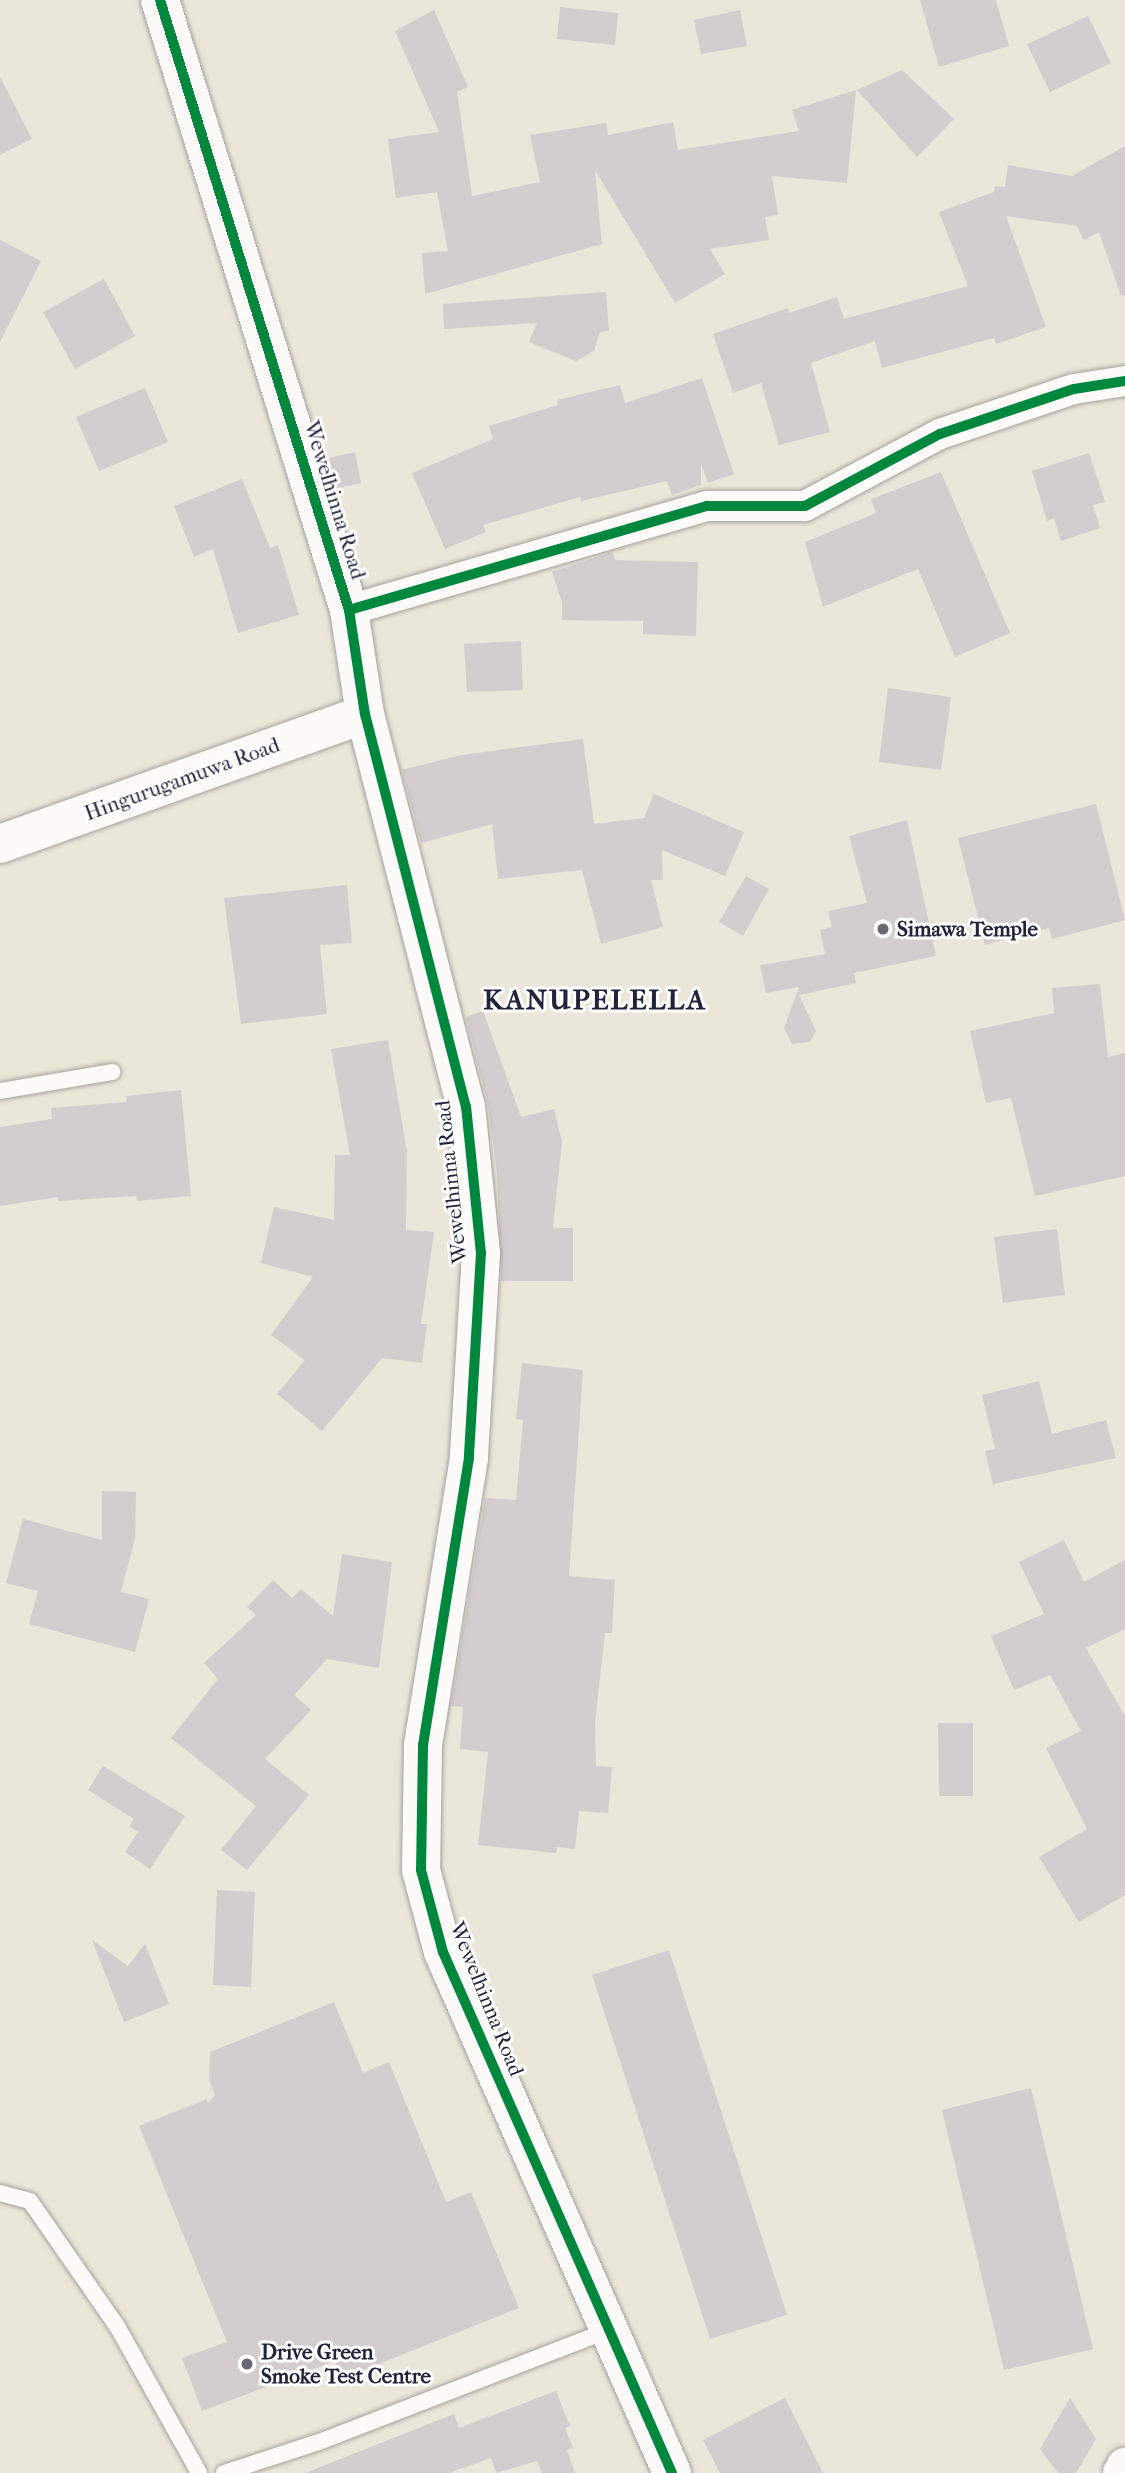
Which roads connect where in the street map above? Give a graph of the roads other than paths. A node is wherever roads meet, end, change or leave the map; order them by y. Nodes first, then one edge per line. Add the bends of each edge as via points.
1 (160, 0) edge
2 (1125, 382) edge
3 (349, 610) junction
4 (365, 714) junction
5 (0, 844) edge
6 (111, 1072) dead end
7 (0, 1091) edge
8 (0, 2193) edge
9 (609, 2330) junction
10 (1125, 2467) edge
11 (200, 2473) edge
12 (224, 2473) edge
13 (672, 2473) edge
14 (1122, 2473) edge

1 - 3 street, Wewelhinna Road
2 - 3 street via 1074,389 940,434 805,506 707,506
3 - 4 street, Wewelhinna Road
4 - 5 street, Hingurugamuwa Road
4 - 9 street, Wewelhinna Road via 466,1107 481,1253 469,1458 423,1745 421,1870 443,1952
6 - 7 lane
8 - 11 lane via 30,2201 117,2326
9 - 12 lane via 319,2442
9 - 13 street, Wewelhinna Road
10 - 14 street

